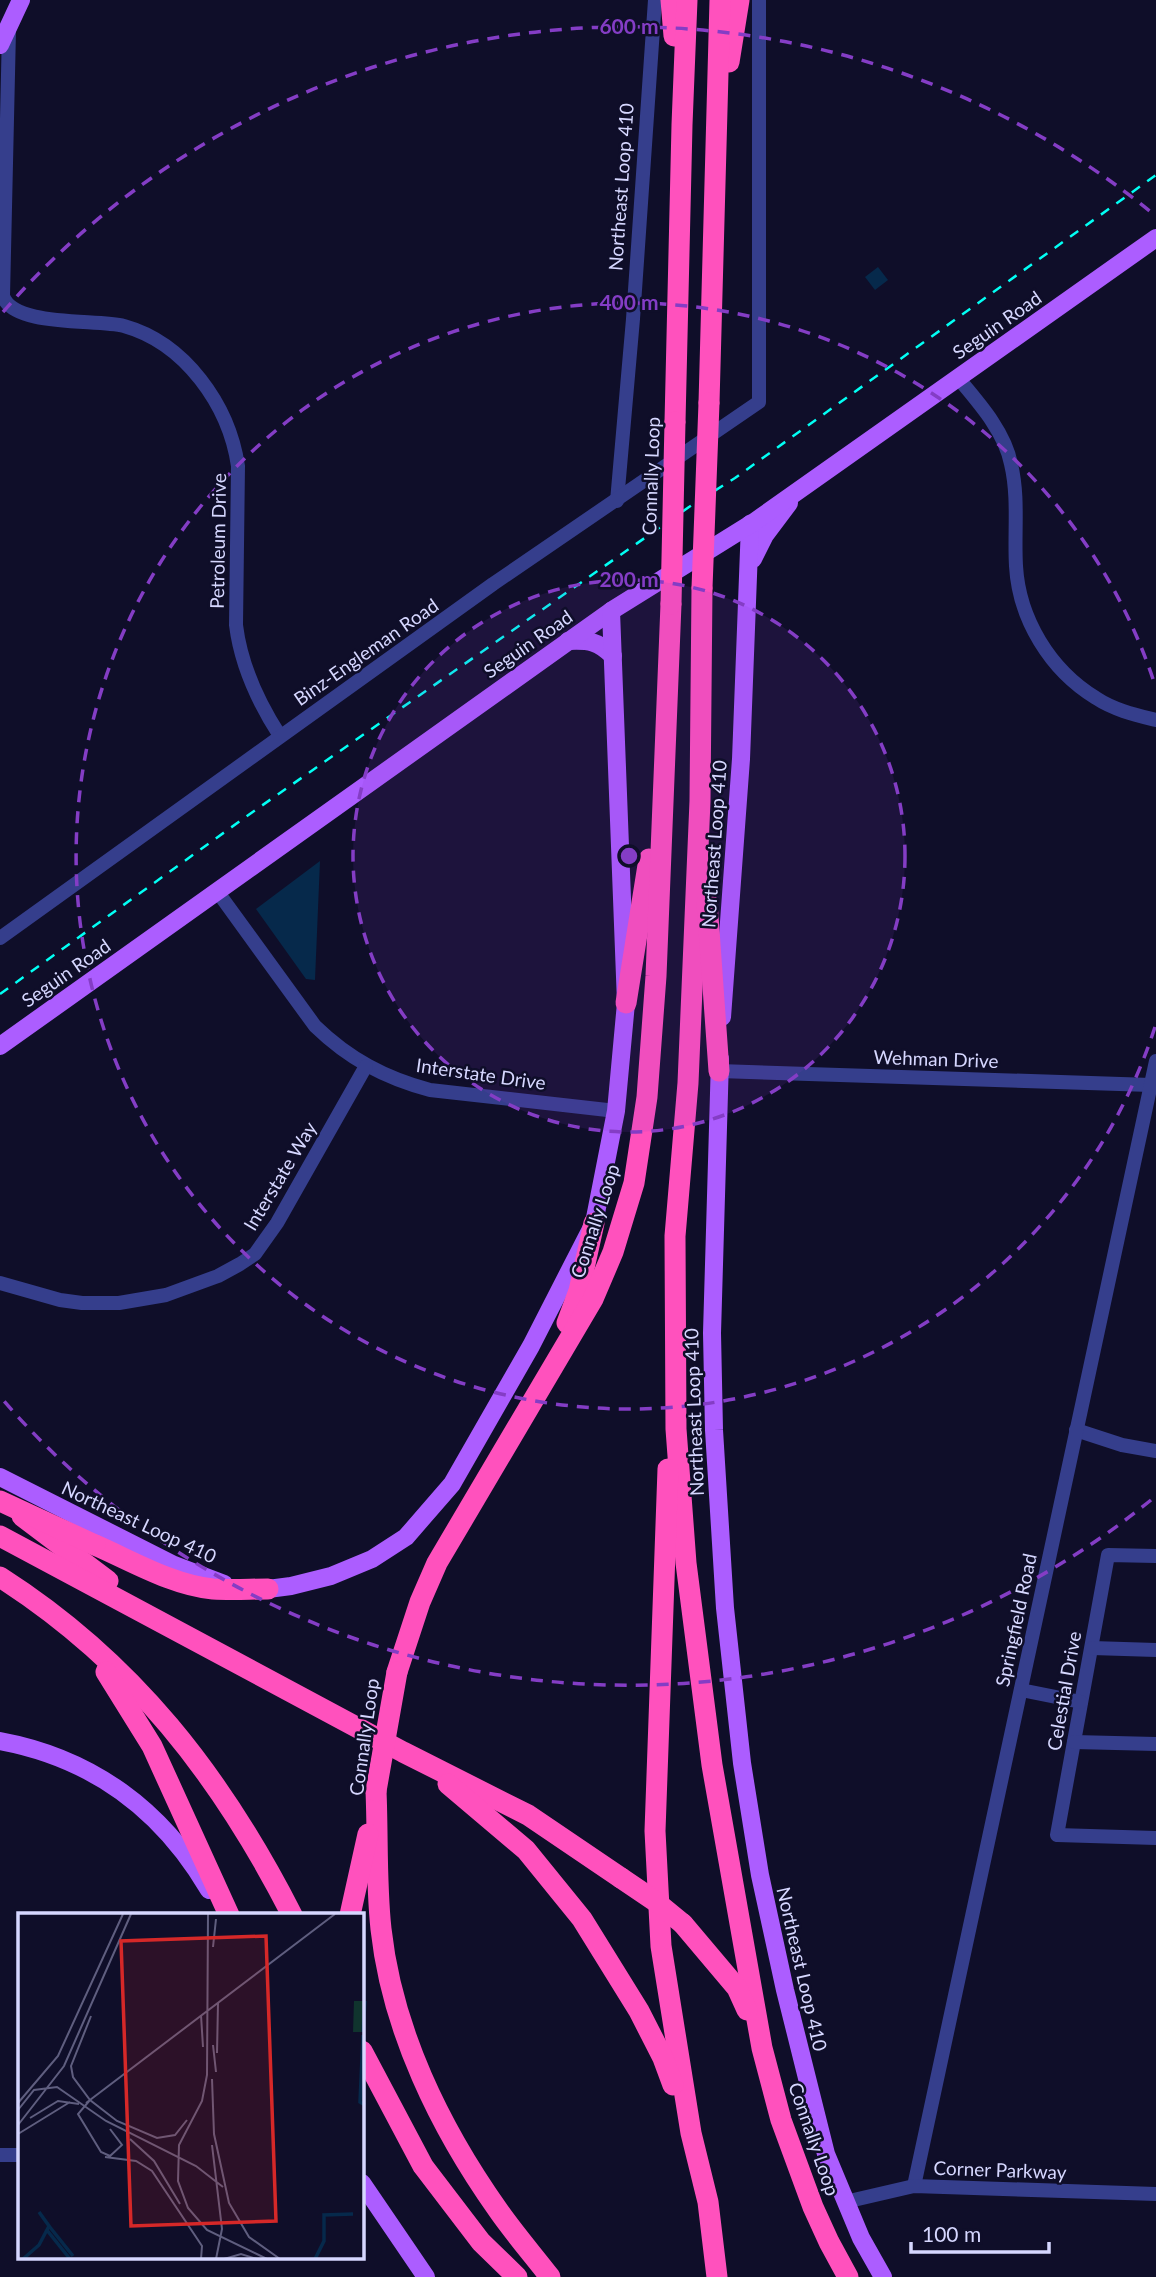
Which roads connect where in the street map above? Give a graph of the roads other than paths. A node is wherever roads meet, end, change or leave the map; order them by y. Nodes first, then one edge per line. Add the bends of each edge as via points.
1 (21, 0) edge
2 (655, 0) edge
3 (671, 0) edge
4 (687, 0) edge
5 (720, 0) edge
6 (739, 0) edge
7 (759, 0) edge
8 (10, 25) junction
9 (0, 45) edge
10 (682, 125) junction
11 (715, 157) junction
12 (1156, 238) edge
13 (958, 378) junction
14 (799, 490) junction
15 (617, 501) junction
16 (750, 524) junction
17 (749, 572) junction
18 (611, 611) junction
19 (569, 641) junction
20 (613, 656) junction
21 (1156, 720) edge
22 (281, 736) junction
23 (665, 757) junction
24 (700, 801) junction
25 (217, 891) junction
26 (0, 939) edge
27 (626, 1003) junction
28 (0, 1046) edge
29 (1156, 1061) edge
30 (366, 1066) junction
31 (719, 1071) junction
32 (1151, 1085) junction
33 (617, 1111) junction
34 (594, 1223) junction
35 (675, 1236) junction
36 (0, 1283) edge
37 (543, 1386) junction
38 (1076, 1430) junction
39 (1156, 1449) edge
40 (0, 1477) edge
41 (0, 1500) edge
42 (0, 1536) edge
43 (1156, 1556) edge
44 (0, 1577) edge
45 (268, 1589) junction
46 (169, 1626) junction
47 (78, 1634) junction
48 (1091, 1647) junction
49 (1156, 1650) edge
50 (1021, 1689) junction
51 (1081, 1702) junction
52 (0, 1741) edge
53 (1074, 1741) junction
54 (1156, 1744) edge
55 (403, 1752) junction
56 (376, 1791) junction
57 (1156, 1838) edge
58 (225, 1913) edge
59 (225, 1913) edge
60 (291, 1913) edge
61 (350, 1913) edge
62 (762, 2048) junction
63 (364, 2055) edge
64 (691, 2133) junction
65 (0, 2155) edge
66 (18, 2155) edge
67 (364, 2186) edge
68 (914, 2186) junction
69 (1156, 2194) edge
70 (845, 2202) junction
71 (426, 2277) edge
72 (517, 2277) edge
73 (550, 2277) edge
74 (717, 2277) edge
75 (848, 2277) edge
76 (883, 2277) edge

1 - 8 main road
2 - 15 street, Northeast Loop 410
3 - 10 highway
4 - 10 highway, Connally Loop
5 - 11 highway, Connally Loop
6 - 11 highway
7 - 15 street, Binz-Engleman Road via 759,402
8 - 9 main road
8 - 22 street, Petroleum Drive via 5,303 42,318 138,331 179,357 206,386 228,428 239,466 238,642 262,707
10 - 23 highway, Connally Loop, bridge
11 - 24 highway, Connally Loop, bridge
12 - 13 main road, Seguin Road
13 - 14 main road, Seguin Road
13 - 21 street via 987,414 1011,463 1017,509 1016,565 1025,615 1033,631 1058,667 1095,698
14 - 16 main road, Seguin Road
14 - 17 main road via 757,547
15 - 22 street, Binz-Engleman Road
16 - 17 main road, Northeast Loop 410
16 - 18 main road, Seguin Road
17 - 31 main road, Northeast Loop 410
18 - 19 main road, Seguin Road
18 - 20 main road, Northeast Loop 410
19 - 20 main road via 594,641
19 - 25 main road, Seguin Road
20 - 27 main road, Northeast Loop 410
22 - 26 street, Binz-Engleman Road
23 - 27 highway
23 - 37 highway, Connally Loop via 656,976 647,1097 634,1183 593,1299
24 - 31 highway
24 - 35 highway, Connally Loop via 688,1083
25 - 28 main road, Seguin Road
25 - 30 street, Interstate Drive via 315,1026
27 - 33 main road, Northeast Loop 410
29 - 32 street, Springfield Road
30 - 33 street, Interstate Drive via 430,1090
30 - 36 street, Interstate Way via 277,1223 255,1254 240,1264 166,1295 119,1303 60,1300
31 - 32 street, Wehman Drive
31 - 70 main road, Northeast Loop 410 via 712,1333 719,1532 732,1687 760,1875 783,1981 826,2154
32 - 38 street, Springfield Road
33 - 34 main road, Northeast Loop 410
34 - 37 highway via 579,1291
34 - 45 main road, Northeast Loop 410 via 452,1484 406,1537 372,1559 331,1576
35 - 62 highway, Connally Loop via 676,1429 686,1563 712,1765
35 - 64 highway via 655,1831 661,1946
37 - 56 highway, Connally Loop, bridge via 437,1563 397,1672
38 - 39 street via 1122,1445
38 - 50 street, Springfield Road
40 - 45 main road, Northeast Loop 410 via 174,1565 226,1584
41 - 45 highway, bridge via 187,1583 212,1589
41 - 46 highway
42 - 46 highway
43 - 48 street, Celestial Drive via 1108,1555
44 - 47 highway
46 - 55 highway
47 - 58 highway via 152,1746
47 - 60 highway via 125,1677 200,1761 243,1824
48 - 49 street
48 - 51 street, Celestial Drive
50 - 51 street
50 - 68 street, Springfield Road
51 - 53 street, Celestial Drive
52 - 59 main road via 54,1756 120,1789 178,1843
53 - 54 street
53 - 57 street, Celestial Drive via 1057,1835
55 - 62 highway, bridge via 528,1815 683,1924 737,1988
55 - 64 highway via 440,1777 526,1850 582,1919 639,2011
56 - 61 highway
56 - 73 highway, Connally Loop via 381,1931 402,2022 425,2085 458,2148 498,2211
62 - 75 highway, Connally Loop via 780,2120 813,2207
63 - 72 highway via 422,2166 481,2242
64 - 74 highway via 708,2202
65 - 66 street
67 - 71 main road
68 - 69 street, Corner Parkway
68 - 70 street, Corner Parkway
70 - 76 main road, Northeast Loop 410

